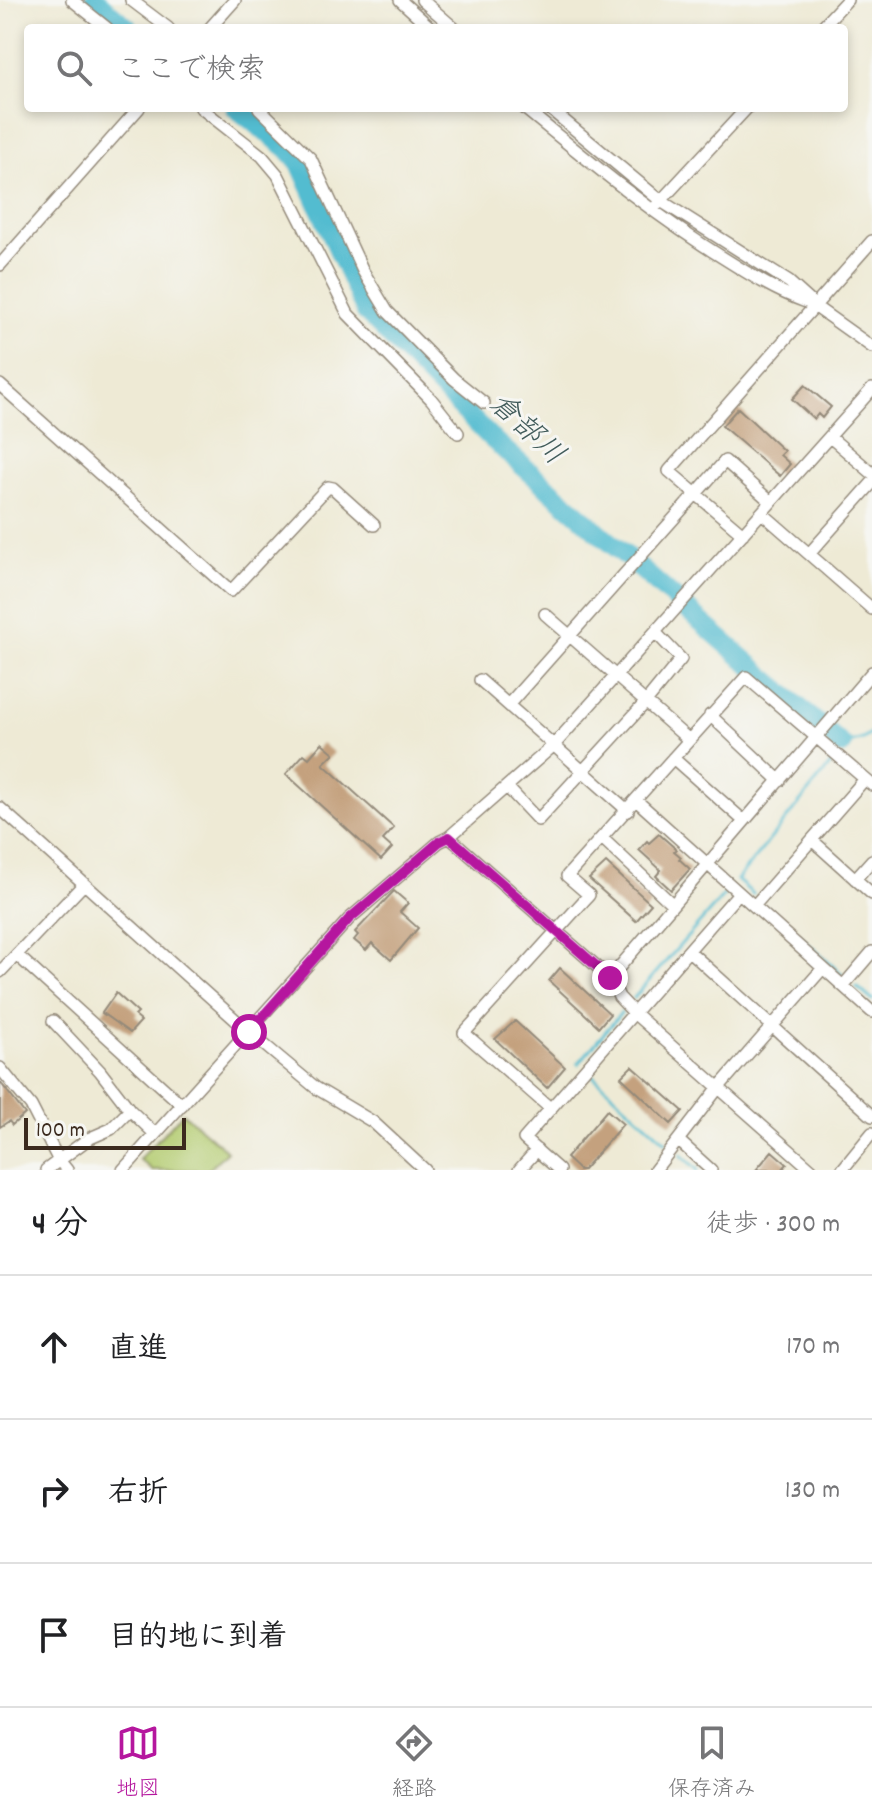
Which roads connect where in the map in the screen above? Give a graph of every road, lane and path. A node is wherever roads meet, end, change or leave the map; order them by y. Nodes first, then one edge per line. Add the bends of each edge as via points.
1 (72, 0) edge
2 (131, 0) edge
3 (235, 0) edge
4 (400, 0) edge
5 (422, 0) edge
6 (847, 0) edge
7 (102, 24) edge
8 (163, 24) edge
9 (214, 24) edge
10 (427, 24) edge
11 (449, 24) edge
12 (825, 24) edge
13 (135, 112) edge
14 (206, 112) edge
15 (263, 112) edge
16 (529, 112) edge
17 (554, 112) edge
18 (743, 112) edge
19 (661, 201) junction
20 (652, 212) junction
21 (872, 241) edge
22 (0, 265) edge
23 (814, 305) junction
24 (872, 347) edge
25 (0, 385) edge
26 (872, 389) edge
27 (484, 403) dead end
28 (458, 433) dead end
29 (830, 437) junction
30 (872, 473) edge
31 (872, 483) edge
32 (695, 495) junction
33 (771, 502) junction
34 (762, 513) junction
35 (374, 525) dead end
36 (743, 534) junction
37 (809, 554) junction
38 (872, 609) edge
39 (545, 614) dead end
40 (656, 633) junction
41 (569, 635) junction
42 (872, 672) edge
43 (616, 677) junction
44 (480, 680) dead end
45 (646, 702) junction
46 (509, 704) junction
47 (710, 715) junction
48 (817, 736) junction
49 (689, 740) junction
50 (554, 745) junction
51 (673, 758) junction
52 (583, 771) junction
53 (780, 781) junction
54 (868, 782) edge
55 (507, 787) junction
56 (637, 801) junction
57 (0, 808) edge
58 (628, 811) junction
59 (744, 821) junction
60 (449, 837) junction
61 (603, 839) junction
62 (812, 840) junction
63 (872, 860) edge
64 (707, 865) junction
65 (855, 879) junction
66 (83, 885) junction
67 (738, 894) junction
68 (872, 894) edge
69 (672, 904) junction
70 (754, 906) junction
71 (556, 930) junction
72 (689, 951) junction
73 (872, 952) edge
74 (17, 955) junction
75 (823, 968) junction
76 (0, 972) edge
77 (610, 978) junction
78 (843, 986) junction
79 (872, 1012) edge
80 (635, 1014) junction
81 (53, 1021) dead end
82 (771, 1026) junction
83 (249, 1032) junction
84 (0, 1068) edge
85 (719, 1087) junction
86 (182, 1105) junction
87 (551, 1109) junction
88 (130, 1110) junction
89 (872, 1116) edge
90 (872, 1133) edge
91 (155, 1134) junction
92 (679, 1141) junction
93 (537, 1150) junction
94 (58, 1159) junction
95 (423, 1169) edge
96 (46, 1170) edge
97 (67, 1170) edge
98 (123, 1170) edge
99 (519, 1170) edge
100 (559, 1170) edge
101 (655, 1170) edge
102 (711, 1170) edge
103 (812, 1170) edge
104 (842, 1170) edge

1 - 7 street
2 - 8 street
3 - 9 street
4 - 10 street
5 - 11 street
6 - 12 street
13 - 22 street
14 - 28 street via 278,175 348,314
15 - 27 street via 311,159 387,311
16 - 20 street
17 - 19 street
18 - 19 street
19 - 20 street
19 - 23 street via 789,282
20 - 23 street via 776,291
21 - 23 street
23 - 24 street
23 - 32 street via 669,471
25 - 35 street via 231,591 328,487
26 - 29 street
29 - 30 street
29 - 33 street
31 - 37 street
32 - 33 street via 725,461
32 - 36 street
32 - 41 street
33 - 34 street
34 - 36 street
34 - 37 street
36 - 40 street
37 - 38 street
39 - 41 street
40 - 43 street
40 - 45 street via 681,659
41 - 43 street
41 - 46 street
42 - 48 street
43 - 45 street
43 - 50 street
44 - 46 street
45 - 49 street
45 - 52 street
46 - 50 street
47 - 48 street via 746,677
47 - 49 street
47 - 53 street
48 - 53 street
48 - 54 street
49 - 51 street
50 - 52 street
50 - 55 street
51 - 56 street
51 - 59 street
52 - 55 street via 538,820
52 - 58 street
53 - 59 street
54 - 62 street
55 - 60 street
56 - 58 street
56 - 64 street
57 - 66 street
58 - 61 street
59 - 64 street
60 - 71 street
60 - 83 street via 349,919
61 - 69 street
61 - 71 street via 567,876 589,895
62 - 65 street
62 - 70 street
63 - 65 street
64 - 67 street
64 - 69 street
65 - 68 street
66 - 74 street
66 - 83 street
67 - 70 street
67 - 72 street
69 - 77 street
70 - 75 street
71 - 77 street
71 - 87 street via 464,1033
72 - 80 street
72 - 82 street
73 - 78 street
74 - 76 street
74 - 86 street
75 - 78 street
75 - 82 street
77 - 80 street
78 - 79 street
80 - 85 street
80 - 87 street
81 - 88 street
82 - 85 street
82 - 89 street
83 - 86 street
83 - 95 street via 316,1088 373,1122
84 - 94 street via 31,1106
85 - 92 street
85 - 103 street
86 - 91 street
87 - 93 street via 524,1139
88 - 91 street
88 - 94 street via 111,1129
90 - 104 street
91 - 98 street
92 - 101 street
92 - 102 street
93 - 99 street
93 - 100 street
94 - 96 street
94 - 97 street

